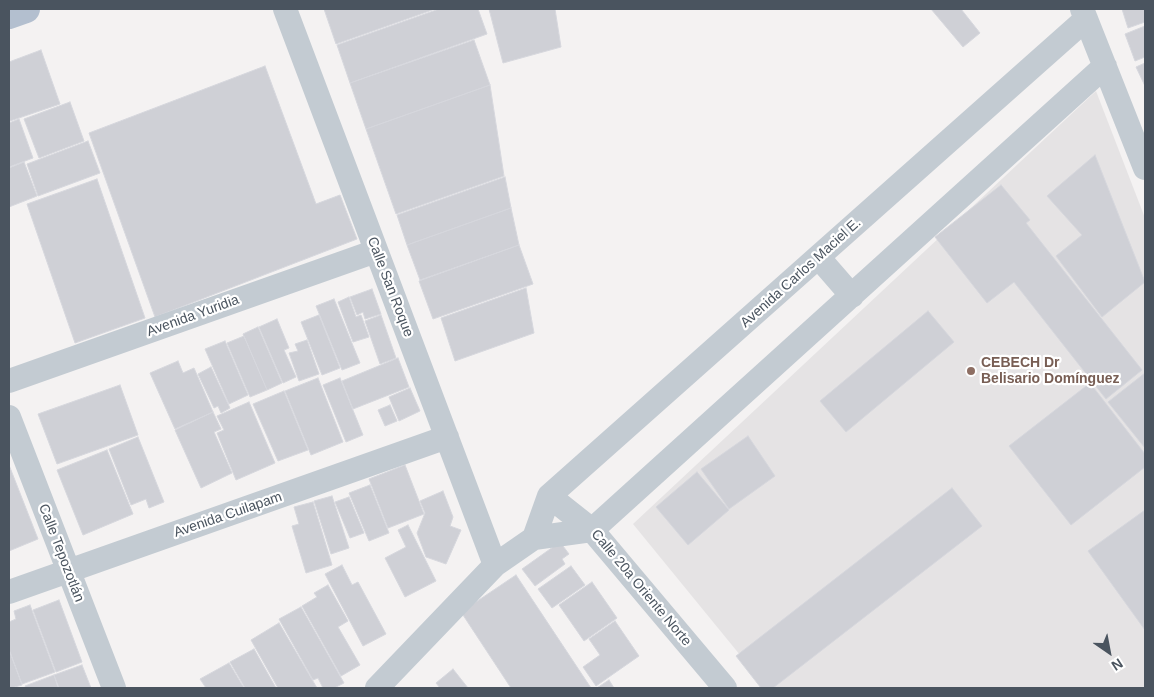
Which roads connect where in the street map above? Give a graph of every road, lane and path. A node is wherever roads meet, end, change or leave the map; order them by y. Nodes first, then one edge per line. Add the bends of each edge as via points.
1 (26, 9) edge
2 (285, 9) edge
3 (1084, 14) edge
4 (9, 15) edge
5 (1104, 66) junction
6 (1145, 168) edge
7 (376, 251) junction
8 (819, 258) junction
9 (852, 296) junction
10 (9, 381) edge
11 (9, 417) edge
12 (447, 437) junction
13 (549, 496) junction
14 (592, 530) junction
15 (534, 538) junction
16 (494, 565) junction
17 (68, 571) junction
18 (9, 592) edge
19 (114, 688) edge
20 (377, 688) edge
21 (724, 688) edge

1 - 4 main road
2 - 7 street, Calle San Roque
3 - 5 street
3 - 8 street, Avenida Carlos Maciel E.
5 - 6 street
5 - 9 street
7 - 10 street, Avenida Yuridia
7 - 12 street, Calle San Roque
8 - 9 street
8 - 13 street, Avenida Carlos Maciel E.
9 - 14 street
11 - 17 street, Calle Tepozotlán
12 - 16 street, Calle San Roque
12 - 17 street, Avenida Cuilapam
13 - 14 street, Calle 20a Oriente Norte
13 - 15 street, Avenida Carlos Maciel E.
14 - 15 street
14 - 21 street, Calle 20a Oriente Norte
15 - 16 street
16 - 20 street
17 - 18 street, Avenida Cuilapam
17 - 19 street, Calle Tepozotlán

